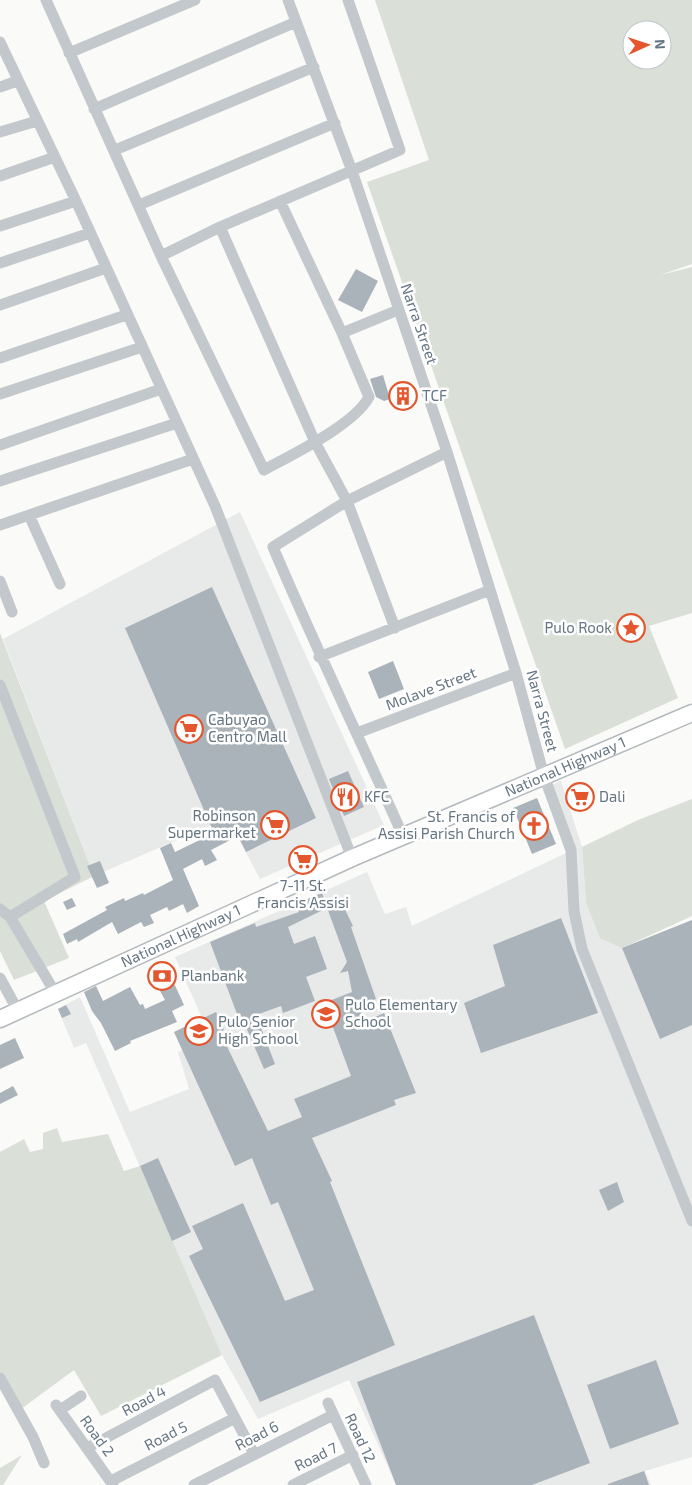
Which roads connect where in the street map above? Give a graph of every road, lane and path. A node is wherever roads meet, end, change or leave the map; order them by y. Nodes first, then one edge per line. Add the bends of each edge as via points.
1 (195, 0) edge
2 (288, 0) edge
3 (348, 0) edge
4 (50, 1) edge
5 (296, 22) junction
6 (0, 44) edge
7 (69, 53) junction
8 (314, 67) junction
9 (17, 81) junction
10 (0, 87) edge
11 (94, 109) junction
12 (37, 121) junction
13 (335, 123) junction
14 (0, 132) edge
15 (115, 150) junction
16 (55, 157) junction
17 (352, 171) junction
18 (0, 176) edge
19 (76, 201) junction
20 (280, 201) junction
21 (139, 205) junction
22 (0, 226) edge
23 (220, 227) junction
24 (90, 233) junction
25 (161, 256) junction
26 (0, 263) edge
27 (106, 268) junction
28 (0, 305) edge
29 (398, 310) junction
30 (126, 315) junction
31 (342, 333) junction
32 (142, 347) junction
33 (0, 358) edge
34 (161, 388) junction
35 (0, 394) edge
36 (176, 423) junction
37 (315, 442) junction
38 (0, 445) edge
39 (447, 452) junction
40 (193, 460) junction
41 (0, 481) edge
42 (347, 501) junction
43 (29, 516) junction
44 (0, 525) edge
45 (0, 581) edge
46 (60, 584) dead end
47 (490, 590) junction
48 (12, 612) dead end
49 (395, 628) junction
50 (319, 657) junction
51 (516, 673) junction
52 (0, 685) edge
53 (692, 712) edge
54 (357, 733) junction
55 (544, 776) junction
56 (403, 836) junction
57 (352, 858) junction
58 (0, 910) edge
59 (10, 917) junction
60 (0, 978) edge
61 (56, 994) junction
62 (18, 1011) junction
63 (0, 1019) edge
64 (692, 1222) edge
65 (0, 1378) edge
66 (81, 1396) dead end
67 (328, 1403) dead end
68 (333, 1415) junction
69 (235, 1418) junction
70 (87, 1448) junction
71 (254, 1454) junction
72 (353, 1455) junction
73 (44, 1463) dead end
74 (112, 1483) edge
75 (194, 1485) edge
76 (293, 1485) edge
77 (366, 1485) edge

1 - 7 street
2 - 5 street, Narra Street
3 - 17 street via 400,150
4 - 7 street
5 - 8 street, Narra Street
5 - 11 street
6 - 9 street
7 - 11 street
8 - 13 street, Narra Street
8 - 15 street
9 - 10 street
9 - 12 street
11 - 15 street
12 - 14 street
12 - 16 street
13 - 17 street, Narra Street
13 - 21 street
15 - 21 street
16 - 18 street
16 - 19 street
17 - 20 street
17 - 29 street, Narra Street
19 - 22 street
19 - 24 street
20 - 23 street
20 - 31 street
21 - 25 street
23 - 25 street
23 - 37 street
24 - 26 street
24 - 27 street
25 - 37 street via 264,470
27 - 28 street
27 - 30 street
29 - 31 street
29 - 39 street, Narra Street
30 - 32 street
30 - 33 street
31 - 37 street via 368,397 362,409
32 - 34 street
32 - 35 street
34 - 36 street
34 - 38 street
36 - 40 street
36 - 41 street
37 - 42 street
39 - 42 street
39 - 47 street, Narra Street
40 - 43 street
40 - 57 street via 215,506
42 - 49 street
42 - 50 street via 273,547
43 - 44 street
43 - 46 street
45 - 48 street
47 - 49 street
47 - 51 street, Narra Street
49 - 50 street
50 - 54 street
51 - 54 street, Molave Street
51 - 55 street, Narra Street
52 - 59 street via 75,877
53 - 55 highway, National Highway 1
54 - 56 street
55 - 56 highway, National Highway 1
55 - 64 street, Narra Street via 571,850 574,911 582,949
56 - 57 highway, National Highway 1
57 - 61 highway, National Highway 1
58 - 59 street
59 - 61 street
60 - 62 street
61 - 62 highway, National Highway 1
62 - 63 highway, National Highway 1
65 - 73 street
66 - 70 street, Road 2 via 58,1408
67 - 68 street, Road 12
68 - 71 street, Road 6
68 - 72 street, Road 12
69 - 70 street, Road 4 via 215,1380
69 - 71 street
69 - 74 street, Road 5
70 - 74 street, Road 2
71 - 75 street, Road 6
72 - 76 street, Road 7
72 - 77 street, Road 12

